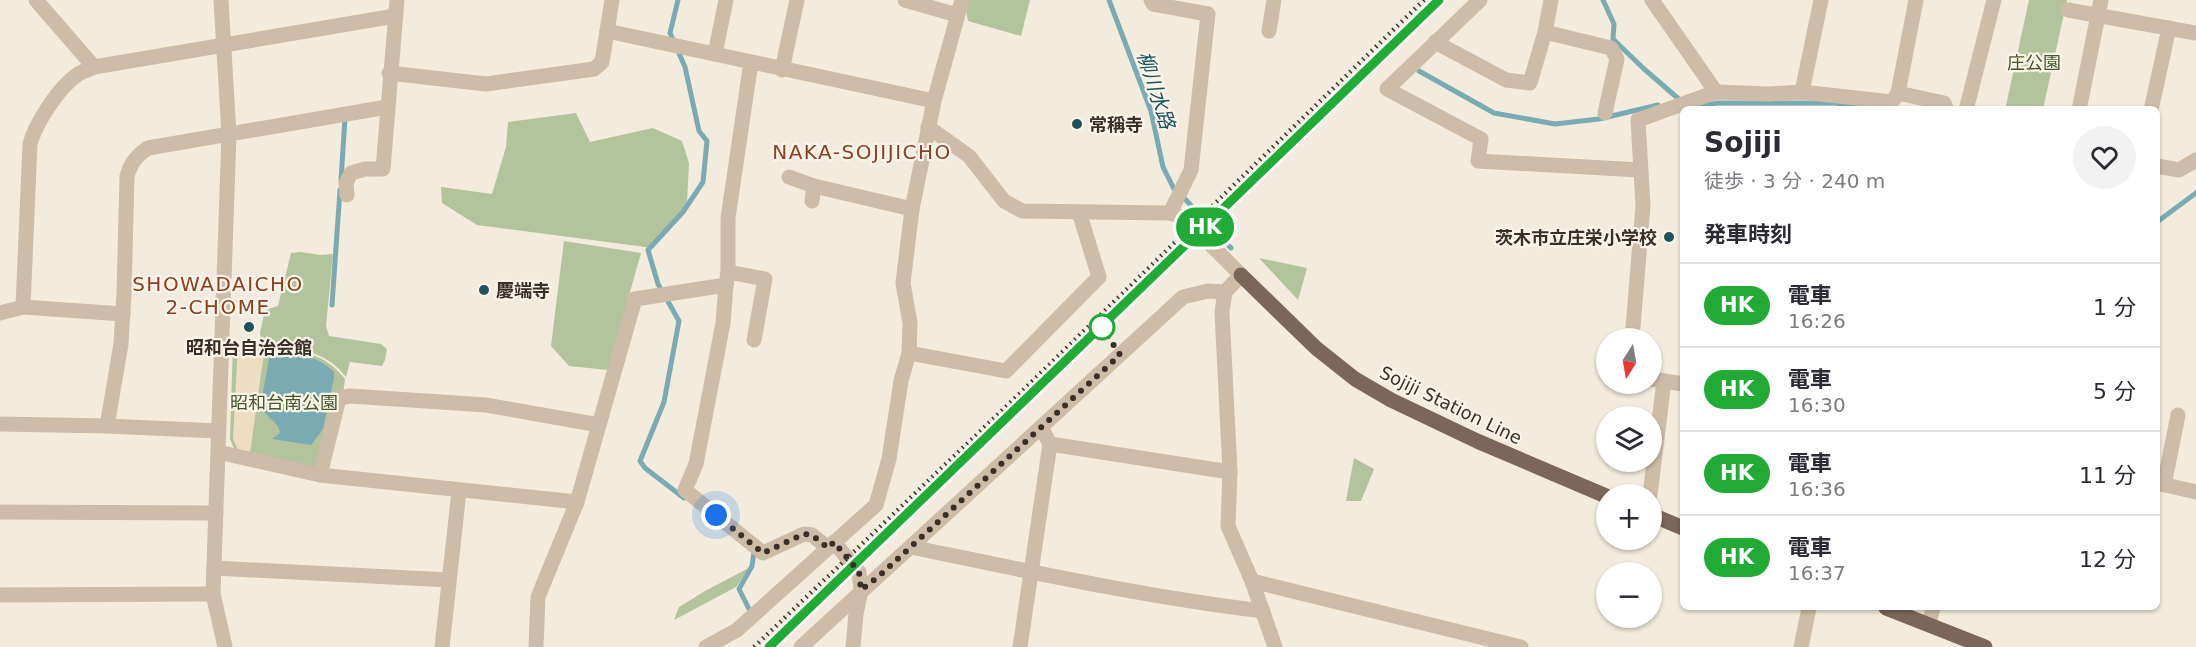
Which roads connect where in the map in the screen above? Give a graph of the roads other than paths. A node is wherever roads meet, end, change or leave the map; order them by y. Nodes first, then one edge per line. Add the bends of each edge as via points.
1 (36, 0) edge
2 (221, 0) edge
3 (397, 0) edge
4 (612, 0) edge
5 (726, 0) edge
6 (797, 0) edge
7 (904, 0) edge
8 (1151, 0) edge
9 (1274, 0) edge
10 (1480, 0) edge
11 (1551, 0) edge
12 (1652, 0) edge
13 (1821, 0) edge
14 (1916, 0) edge
15 (1994, 0) edge
16 (960, 7) edge
17 (2100, 7) edge
18 (2068, 10) dead end
19 (394, 16) junction
20 (2169, 28) junction
21 (607, 30) junction
22 (1269, 31) dead end
23 (1545, 32) junction
24 (2196, 33) edge
25 (1435, 42) junction
26 (223, 46) junction
27 (715, 54) junction
28 (751, 62) junction
29 (94, 67) junction
30 (782, 70) junction
31 (389, 73) junction
32 (1716, 92) junction
33 (1802, 92) junction
34 (1898, 93) junction
35 (934, 101) junction
36 (1945, 106) edge
37 (1967, 106) edge
38 (2080, 106) edge
39 (2152, 106) edge
40 (387, 107) junction
41 (1605, 113) dead end
42 (928, 127) junction
43 (229, 135) junction
44 (2196, 160) edge
45 (2160, 167) edge
46 (1640, 170) junction
47 (789, 177) dead end
48 (347, 195) dead end
49 (912, 208) junction
50 (1079, 212) junction
51 (1170, 213) junction
52 (1241, 275) junction
53 (727, 279) junction
54 (1225, 292) junction
55 (23, 307) junction
56 (0, 313) edge
57 (123, 314) junction
58 (1633, 328) edge
59 (754, 340) dead end
60 (909, 353) junction
61 (1662, 381) edge
62 (1680, 384) edge
63 (1657, 394) edge
64 (2178, 415) dead end
65 (0, 424) edge
66 (599, 425) junction
67 (106, 426) junction
68 (1041, 427) junction
69 (218, 431) junction
70 (1050, 444) junction
71 (218, 452) junction
72 (1230, 472) junction
73 (320, 475) junction
74 (1651, 484) edge
75 (2160, 484) edge
76 (459, 491) junction
77 (1596, 492) edge
78 (2196, 492) edge
79 (577, 502) junction
80 (0, 512) edge
81 (216, 513) junction
82 (1662, 519) edge
83 (1680, 527) edge
84 (831, 545) junction
85 (911, 547) junction
86 (214, 567) junction
87 (1032, 572) junction
88 (449, 580) junction
89 (1252, 582) junction
90 (861, 590) junction
91 (213, 594) junction
92 (0, 595) edge
93 (1809, 610) edge
94 (1891, 610) edge
95 (1932, 610) edge
96 (1263, 611) junction
97 (1929, 624) junction
98 (1490, 644) edge
99 (225, 647) edge
100 (442, 647) edge
101 (536, 647) edge
102 (706, 647) edge
103 (801, 647) edge
104 (853, 647) edge
105 (1020, 647) edge
106 (1275, 647) edge
107 (1521, 647) edge
108 (1801, 647) edge
109 (1985, 647) edge

1 - 29 street
2 - 26 street
3 - 19 street
4 - 21 street
5 - 27 street
6 - 30 street
7 - 16 street
8 - 51 street via 1153,4 1208,14 1191,170
9 - 22 street
10 - 25 street
11 - 23 street
12 - 32 street
13 - 33 street
14 - 34 street
15 - 37 street
16 - 35 street
17 - 18 street
17 - 20 street
17 - 38 street
19 - 26 street
19 - 31 street
20 - 24 street
20 - 39 street
21 - 27 street
21 - 31 street via 602,62 594,69 486,84
23 - 25 street via 1530,83 1506,80
23 - 41 street via 1611,48 1617,59
25 - 46 street via 1387,89 1481,139 1478,161
26 - 29 street
26 - 43 street
27 - 28 street
28 - 30 street
28 - 53 street via 728,218
29 - 55 street via 66,85 33,131
30 - 35 street
31 - 40 street
32 - 33 street
32 - 46 street via 1638,120
33 - 34 street via 1892,102
34 - 36 street
35 - 42 street
40 - 43 street
40 - 48 street via 383,169 351,173 346,183
42 - 49 street
42 - 50 street via 969,156 1004,201 1022,211
43 - 57 street via 148,148 131,163 127,176
43 - 69 street
44 - 45 street via 2179,170
46 - 58 street via 1643,206
47 - 49 street via 813,193
49 - 60 street via 903,283 910,323
50 - 51 street
50 - 60 street via 1099,277 1006,371
51 - 52 street via 1184,218
52 - 54 street
52 - 77 main road, Sojiji Station Line via 1316,348 1355,379 1477,441
53 - 59 street via 765,279
53 - 66 street via 635,299
53 - 84 street via 723,323 696,464 685,490 763,553 804,534
54 - 68 street via 1208,291 1183,297
54 - 72 street via 1222,312
55 - 56 street
55 - 57 street
57 - 67 street
60 - 84 street via 876,505
61 - 62 street
63 - 74 street
64 - 75 street
65 - 67 street
66 - 73 street via 486,405 350,396 339,398
66 - 79 street
67 - 69 street
68 - 70 street
68 - 85 street
69 - 71 street
70 - 72 street
70 - 87 street
71 - 73 street
71 - 81 street
72 - 89 street via 1228,526
73 - 76 street
75 - 78 street
76 - 79 street
76 - 88 street
79 - 101 street via 538,597
80 - 81 street
81 - 86 street
82 - 83 main road
84 - 90 street via 859,572
84 - 102 street via 737,630
85 - 87 street
85 - 90 street
86 - 88 street
86 - 91 street
87 - 96 street
87 - 105 street
88 - 100 street
89 - 96 street
89 - 98 street
90 - 103 street
90 - 104 street
91 - 92 street
91 - 99 street
93 - 108 street
94 - 97 main road
95 - 97 street
96 - 106 street
97 - 109 main road
98 - 107 street

